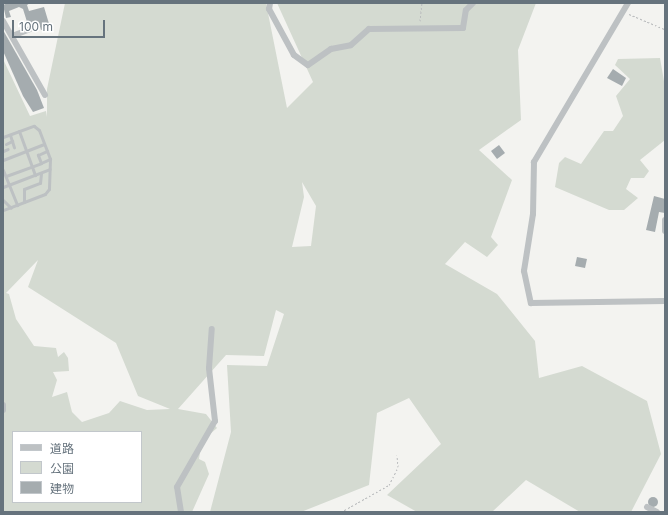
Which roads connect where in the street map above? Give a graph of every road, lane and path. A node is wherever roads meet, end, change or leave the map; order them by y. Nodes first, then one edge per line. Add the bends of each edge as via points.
1 (270, 3) edge
2 (422, 3) edge
3 (473, 3) edge
4 (628, 3) edge
5 (623, 12) junction
6 (3, 21) edge
7 (420, 28) junction
8 (30, 29) dead end
9 (665, 29) edge
10 (12, 36) junction
11 (45, 95) dead end
12 (19, 131) junction
13 (10, 135) junction
14 (3, 137) edge
15 (12, 141) junction
16 (6, 144) dead end
17 (44, 144) junction
18 (14, 146) dead end
19 (8, 149) dead end
20 (3, 150) edge
21 (27, 151) junction
22 (47, 151) junction
23 (50, 159) junction
24 (3, 160) edge
25 (41, 163) junction
26 (32, 166) junction
27 (50, 169) junction
28 (3, 170) edge
29 (41, 173) junction
30 (35, 175) junction
31 (6, 176) junction
32 (9, 185) junction
33 (3, 187) edge
34 (3, 200) edge
35 (24, 202) junction
36 (17, 205) junction
37 (11, 208) junction
38 (3, 210) edge
39 (665, 220) edge
40 (665, 231) edge
41 (665, 301) edge
42 (212, 329) dead end
43 (3, 405) edge
44 (3, 410) edge
45 (397, 456) dead end
46 (647, 507) dead end
47 (181, 512) edge
48 (341, 512) edge
49 (657, 512) edge

1 - 7 street via 269,9 294,55 308,65 332,49 351,44 370,29
2 - 7 path
3 - 7 street via 466,10 463,28
4 - 5 street
5 - 9 path
5 - 41 street via 534,162 533,214 524,271 530,303
6 - 10 street
8 - 10 street
10 - 11 street
12 - 13 lane
12 - 17 lane via 34,126 39,130
12 - 21 lane
13 - 14 lane
13 - 15 lane
15 - 16 lane
15 - 18 lane
17 - 21 lane
17 - 22 lane
19 - 20 lane
21 - 24 lane
21 - 26 lane
22 - 23 lane
22 - 25 lane via 38,156
23 - 25 lane
23 - 27 lane
25 - 26 lane
26 - 30 lane
26 - 31 lane
27 - 29 lane
27 - 35 lane via 49,189
28 - 31 lane
29 - 30 lane
29 - 35 lane via 40,183 24,189
30 - 32 lane
31 - 32 lane
32 - 33 lane
32 - 36 lane
34 - 37 lane
35 - 36 lane
36 - 37 lane
37 - 38 lane
39 - 40 street
42 - 47 street via 209,368 215,421 178,487
43 - 44 street
45 - 48 path via 398,467 389,485
46 - 49 street

